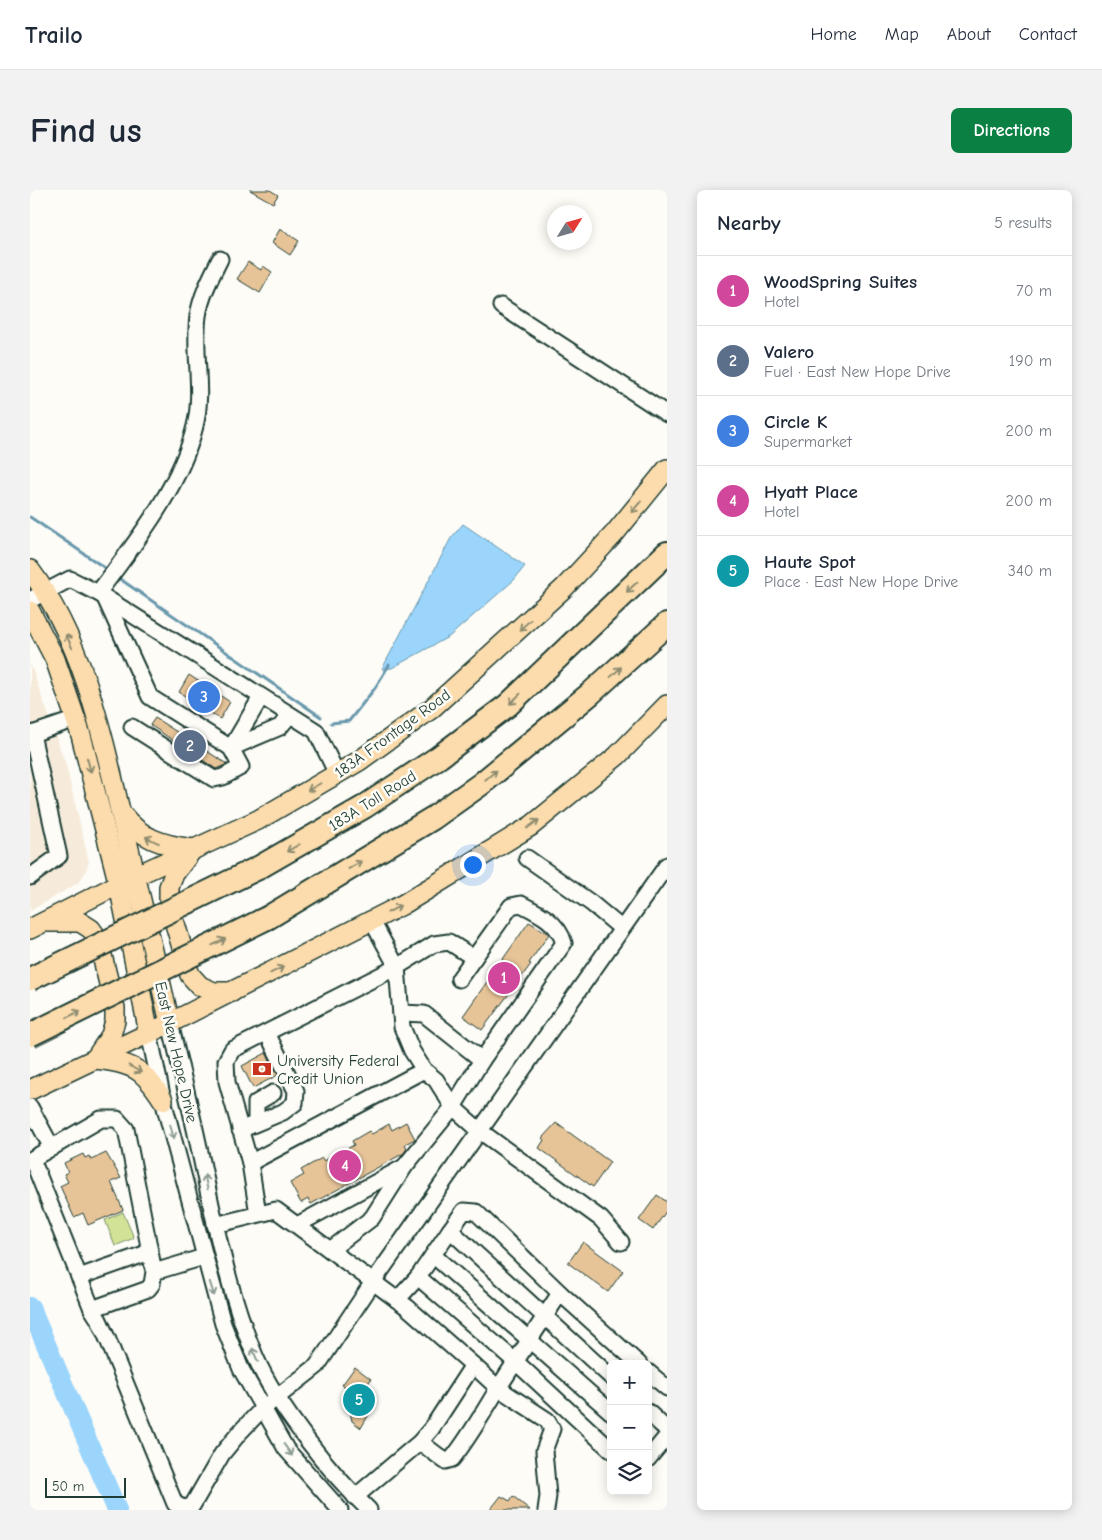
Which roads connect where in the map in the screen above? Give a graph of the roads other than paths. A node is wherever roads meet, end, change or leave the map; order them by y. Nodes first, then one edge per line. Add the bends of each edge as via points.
1 (220, 260) dead end
2 (501, 306) dead end
3 (667, 414) edge
4 (667, 469) edge
5 (667, 553) edge
6 (30, 570) edge
7 (38, 596) edge
8 (102, 596) junction
9 (30, 610) edge
10 (667, 624) edge
11 (261, 697) junction
12 (667, 705) edge
13 (290, 715) junction
14 (76, 719) junction
15 (132, 727) dead end
16 (31, 732) edge
17 (231, 748) junction
18 (337, 774) junction
19 (120, 812) junction
20 (193, 850) junction
21 (527, 858) dead end
22 (667, 865) edge
23 (30, 877) edge
24 (127, 880) junction
25 (372, 921) junction
26 (37, 925) edge
27 (621, 928) junction
28 (474, 958) junction
29 (397, 967) junction
30 (30, 979) edge
31 (460, 979) dead end
32 (232, 992) junction
33 (401, 1013) junction
34 (170, 1023) junction
35 (267, 1032) junction
36 (149, 1033) junction
37 (30, 1035) edge
38 (94, 1060) junction
39 (482, 1060) junction
40 (424, 1070) junction
41 (282, 1088) junction
42 (30, 1090) edge
43 (164, 1100) junction
44 (452, 1107) junction
45 (30, 1108) edge
46 (256, 1123) junction
47 (240, 1130) junction
48 (480, 1131) junction
49 (52, 1148) junction
50 (250, 1163) junction
51 (405, 1166) junction
52 (258, 1214) junction
53 (215, 1225) junction
54 (297, 1225) junction
55 (450, 1230) junction
56 (621, 1242) dead end
57 (330, 1250) junction
58 (150, 1252) junction
59 (433, 1254) junction
60 (204, 1257) junction
61 (154, 1272) junction
62 (79, 1277) junction
63 (418, 1277) junction
64 (373, 1282) junction
65 (560, 1293) junction
66 (397, 1300) junction
67 (92, 1310) junction
68 (545, 1315) junction
69 (529, 1341) junction
70 (635, 1360) edge
71 (516, 1362) junction
72 (473, 1365) junction
73 (607, 1373) edge
74 (652, 1375) edge
75 (498, 1388) junction
76 (667, 1388) edge
77 (278, 1397) junction
78 (262, 1409) junction
79 (607, 1409) edge
80 (652, 1416) edge
81 (667, 1430) edge
82 (667, 1436) edge
83 (420, 1442) junction
84 (607, 1446) edge
85 (651, 1450) edge
86 (355, 1497) junction
87 (340, 1510) edge
88 (369, 1510) edge
89 (546, 1510) edge

1 - 8 street via 202,297 198,315 198,409 184,459
2 - 3 street
4 -> 18 main road, 183A Frontage Road via 570,581 492,655 431,709
5 -> 30 highway, 183A Toll Road, bridge via 508,705 439,757 364,807 258,868
6 - 7 main road, East New Hope Drive
7 - 8 street via 70,579
19 -> 7 main road, East New Hope Drive via 92,699 70,642
8 - 11 street
8 - 17 street via 150,697
9 - 14 main road, East New Hope Drive via 55,659
37 -> 10 highway, bridge via 269,917 433,818 481,784 590,694
11 - 13 street
11 - 17 street
25 -> 12 main road via 531,826 617,756
13 - 17 street via 280,727
13 - 18 street via 316,731
14 - 16 street
14 -> 24 main road, East New Hope Drive via 99,800
15 - 17 street via 214,779 241,767
16 - 23 street via 59,856
18 -> 20 main road, 183A Frontage Road via 258,820
20 -> 19 main road via 147,838
19 - 24 main road, East New Hope Drive
20 - 24 main road, 183A Frontage Road
20 - 32 main road via 174,874 169,887 169,902 190,975 200,986 214,992
21 - 27 street via 591,902
22 - 27 street
24 - 26 main road, 183A Frontage Road
24 - 34 main road, East New Hope Drive
24 - 36 main road, East New Hope Drive
25 - 29 street
32 -> 25 main road
26 - 38 main road via 80,922 98,939 115,1008 115,1021 111,1035
27 - 48 street
28 - 29 street via 449,942 434,944
28 - 31 street
28 - 39 street via 511,906 521,904 544,915 561,932 564,942
29 - 33 street
29 - 35 street
32 - 34 main road
33 - 39 street via 424,1014
33 - 40 street via 402,1027
34 - 36 main road
53 -> 34 street, East New Hope Drive
35 - 41 street
35 - 47 street via 232,1050 226,1061 227,1082
36 - 38 main road
36 - 43 street, East New Hope Drive
38 - 42 main road
38 -> 43 main road via 131,1066 151,1079
39 - 44 street
40 - 44 street via 436,1080
40 - 50 street
41 - 46 street via 256,1103
41 - 46 street via 296,1091 295,1103 283,1112
43 -> 60 street, East New Hope Drive
44 - 48 street
44 - 51 street
45 - 49 street
46 - 47 street
47 - 50 street
48 - 56 street via 601,1219
48 - 64 street
49 - 58 street via 101,1120 117,1119 126,1129
49 - 62 street via 32,1159
50 - 52 street
51 - 54 street
51 - 57 street via 372,1218
52 - 53 street
52 - 54 street via 276,1210
77 -> 53 street, East New Hope Drive via 256,1357 241,1317
54 - 57 street
55 - 59 street
55 - 65 street via 464,1212 476,1212
55 - 68 street
57 - 64 street
58 - 61 street
58 - 62 street
59 - 63 street
59 - 69 street
60 - 61 street
60 -> 78 street, East New Hope Drive via 223,1324
61 - 67 street via 148,1289
62 - 67 street
63 - 66 street
63 - 71 street
64 - 66 street
64 - 77 street via 317,1366
65 - 68 street
65 - 70 street
66 - 72 street
67 - 78 street via 108,1340 175,1504 184,1508 192,1506 222,1454
68 - 69 street
68 - 73 street
69 - 71 street
69 - 79 street
71 - 75 street
71 - 84 street
72 - 75 street
72 - 83 street
74 - 76 street
75 - 83 street via 449,1461
75 - 89 street via 548,1420 552,1429 544,1451
77 - 78 street
77 - 86 street, East New Hope Drive
78 -> 87 street, East New Hope Drive via 286,1449
80 - 81 street
82 - 85 street
83 - 86 street
86 - 88 street, East New Hope Drive

